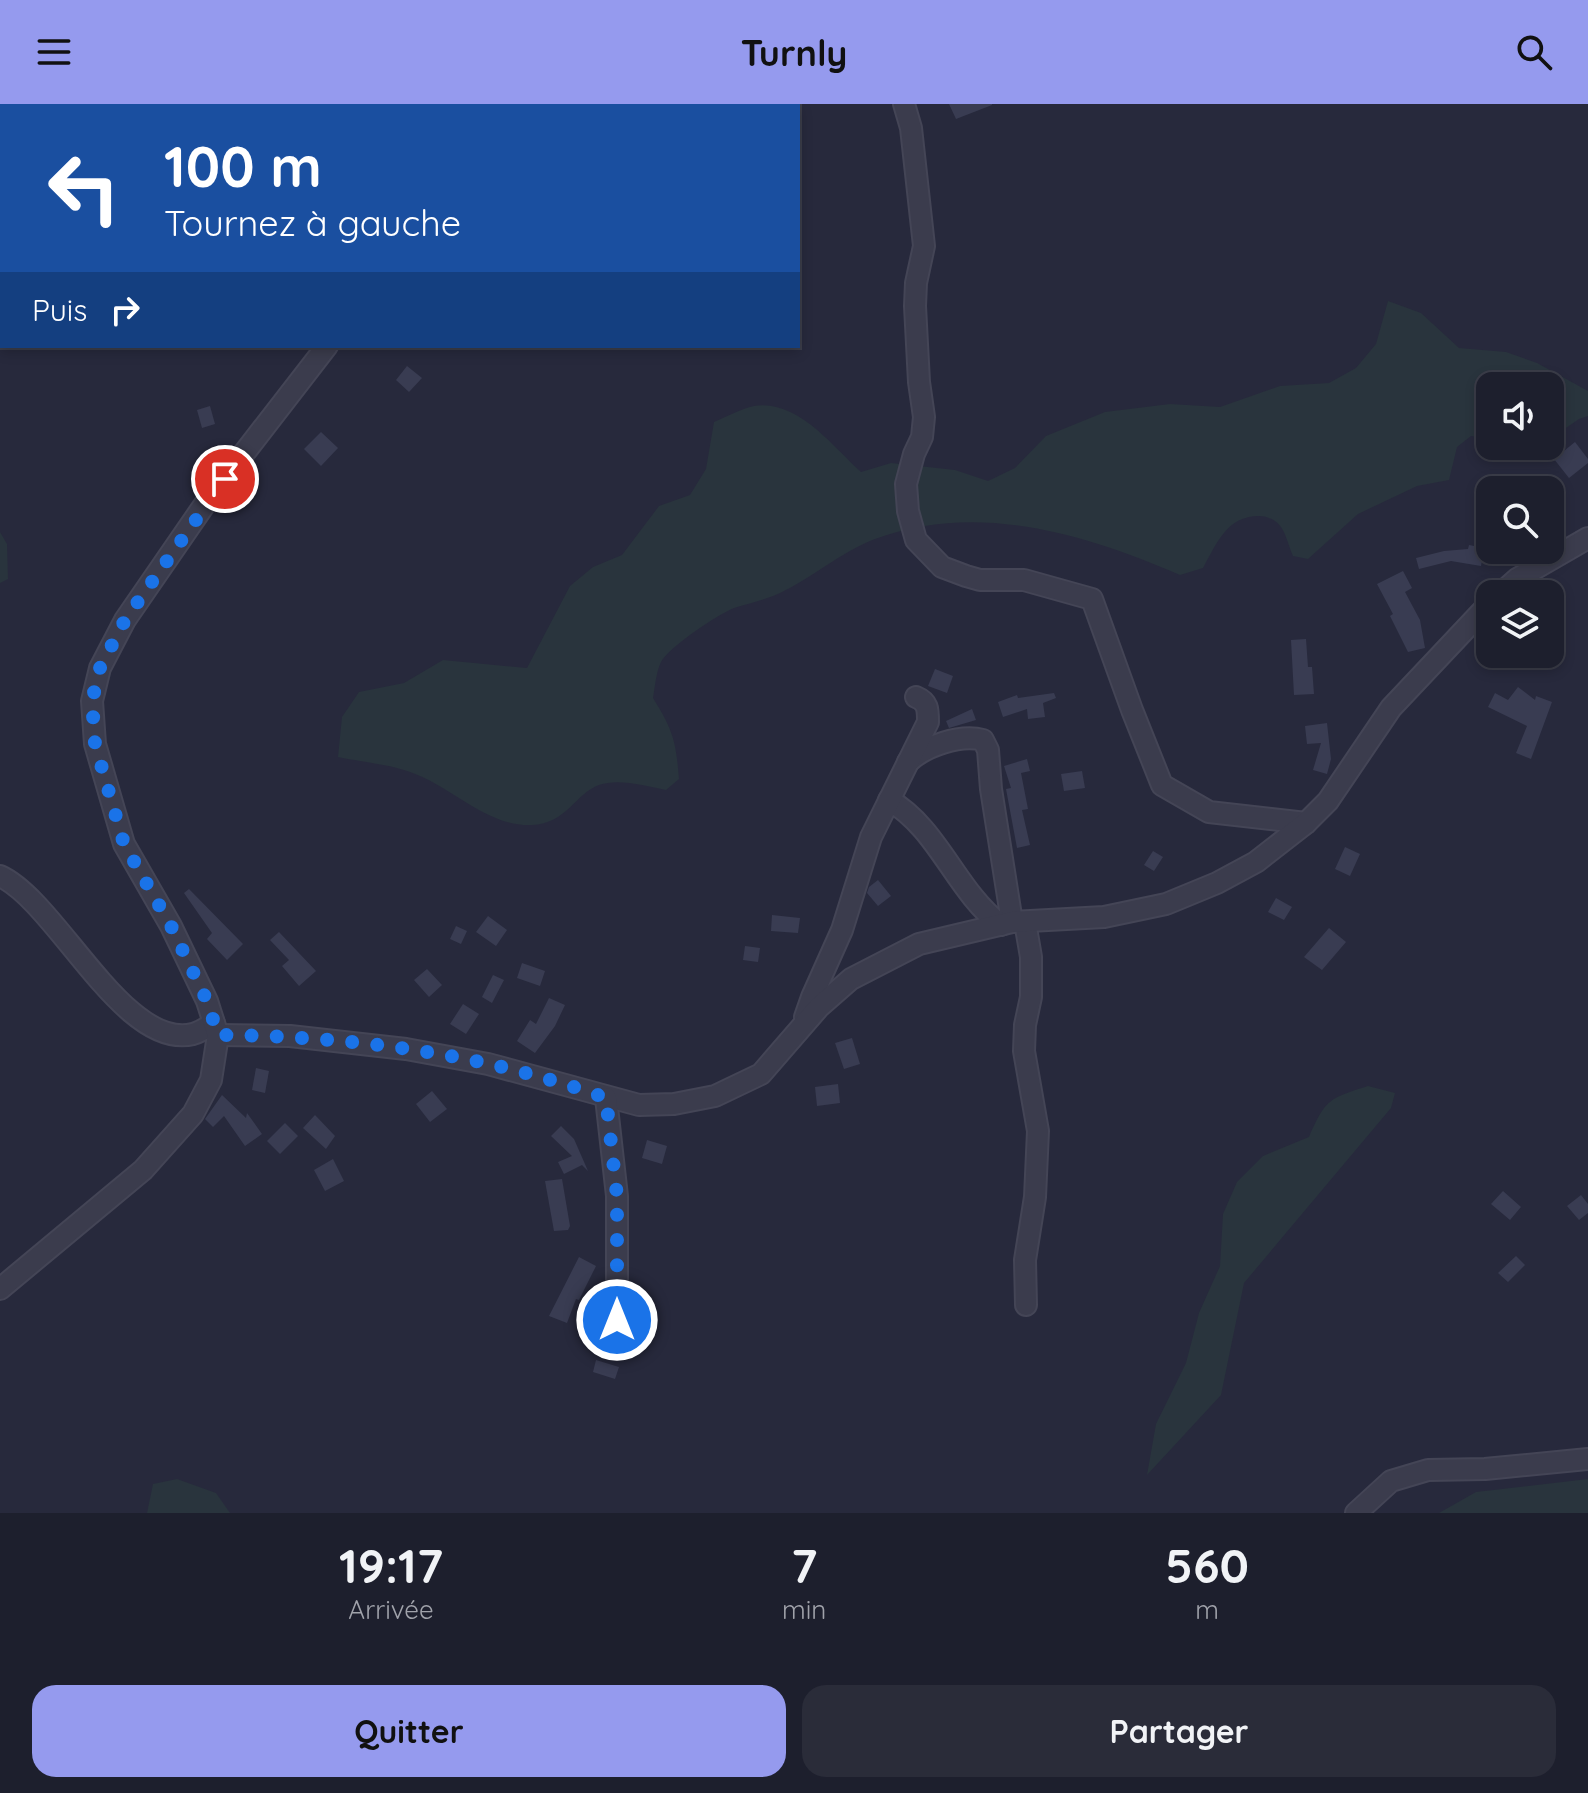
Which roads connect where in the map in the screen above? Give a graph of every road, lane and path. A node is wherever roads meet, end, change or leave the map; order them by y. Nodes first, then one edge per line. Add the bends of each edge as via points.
1 (904, 104) edge
2 (325, 348) edge
3 (1588, 538) edge
4 (1516, 580) edge
5 (1476, 618) edge
6 (916, 697) dead end
7 (908, 762) junction
8 (889, 800) junction
9 (1306, 823) junction
10 (0, 876) edge
11 (1013, 923) junction
12 (803, 1026) junction
13 (216, 1029) junction
14 (606, 1098) junction
15 (0, 1289) edge
16 (1026, 1305) dead end
17 (617, 1320) dead end
18 (1588, 1459) edge
19 (1356, 1513) edge

1 - 9 street via 924,246 915,306 924,417 906,484 916,540 942,567 966,576 1024,580 1092,599 1162,785 1209,812
2 - 13 street via 207,501 125,620 100,668 92,701 95,744 124,844 171,926
3 - 4 street
5 - 9 street via 1391,708 1328,801
6 - 7 street via 928,709 928,722
7 - 8 street
7 - 11 street via 917,753 947,743 983,740
8 - 11 street via 925,830 984,912
8 - 12 street
9 - 11 street via 1256,862 1166,904 1104,917
10 - 13 street via 41,909 137,1016 179,1035
11 - 12 street via 919,944 880,962 851,979
11 - 16 street via 1031,970 1024,1051 1038,1131 1025,1260
12 - 14 street via 761,1074 715,1096 639,1105
13 - 14 street via 406,1049 530,1074
13 - 15 street via 211,1080 193,1114 143,1170
14 - 17 street via 617,1196
18 - 19 street via 1428,1470 1391,1481

